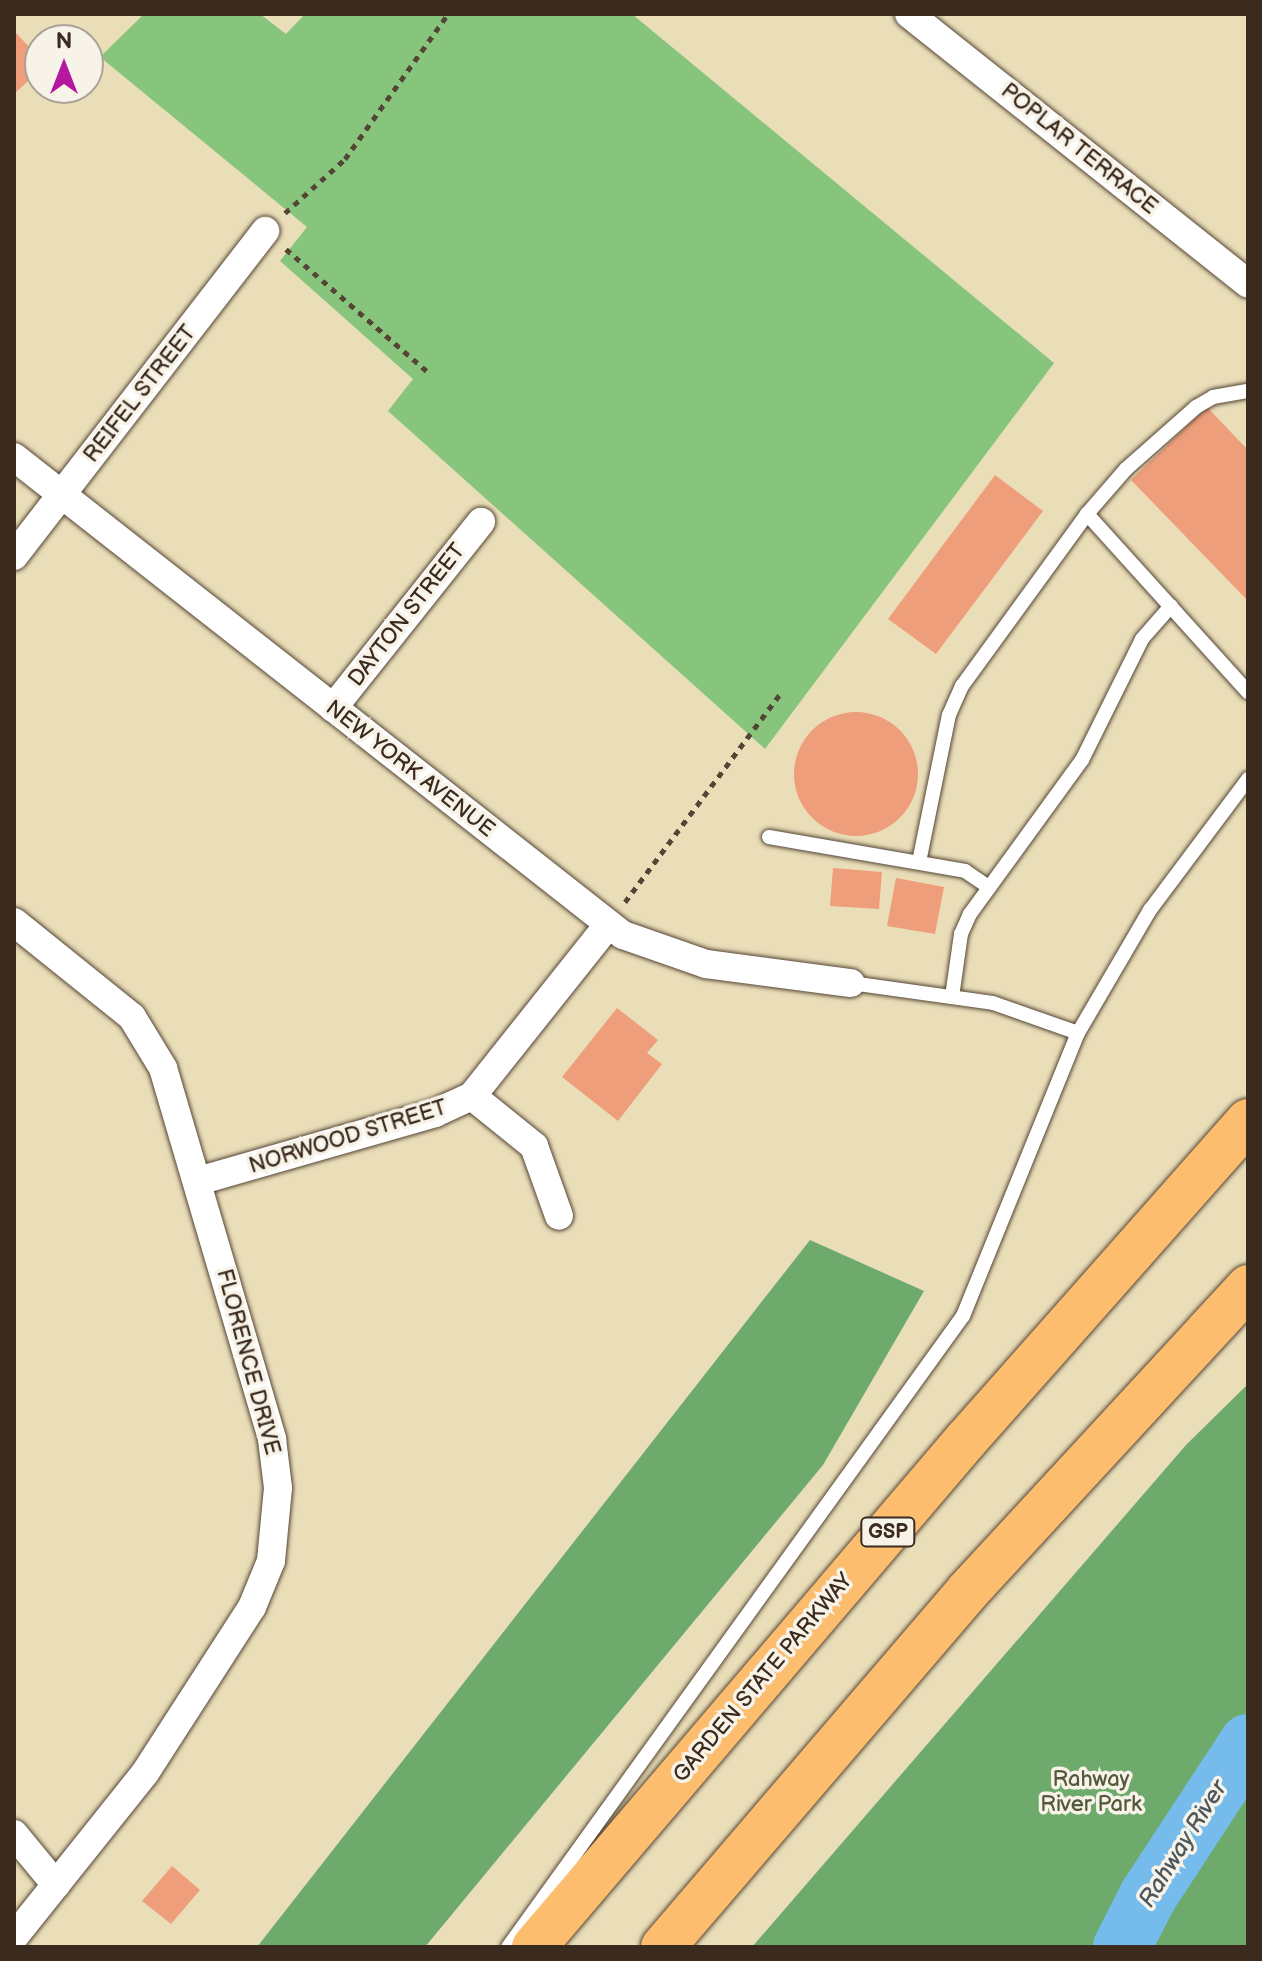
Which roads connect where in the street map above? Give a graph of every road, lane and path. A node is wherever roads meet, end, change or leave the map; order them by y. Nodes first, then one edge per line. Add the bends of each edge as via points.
1 (448, 14) edge
2 (909, 14) edge
3 (265, 231) junction
4 (1248, 284) edge
5 (427, 371) dead end
6 (1248, 391) edge
7 (14, 457) edge
8 (62, 495) junction
9 (1087, 514) junction
10 (481, 522) dead end
11 (14, 556) edge
12 (1171, 606) junction
13 (782, 691) dead end
14 (1248, 692) edge
15 (333, 708) junction
16 (1248, 779) edge
17 (769, 837) dead end
18 (919, 862) junction
19 (989, 887) junction
20 (14, 922) edge
21 (608, 925) junction
22 (851, 983) joint
23 (952, 997) junction
24 (1078, 1033) junction
25 (472, 1096) junction
26 (1248, 1121) edge
27 (198, 1181) junction
28 (559, 1216) dead end
29 (1248, 1287) edge
30 (14, 1834) edge
31 (56, 1885) junction
32 (14, 1937) edge
33 (508, 1947) edge
34 (534, 1947) edge
35 (663, 1947) edge

1 - 3 path via 345,159
2 - 4 street, POPLAR TERRACE
3 - 5 path
3 - 8 street, REIFEL STREET
6 - 9 lane via 1213,397 1196,407 1126,469
7 - 8 street, NEW YORK AVENUE
8 - 11 street, REIFEL STREET
8 - 15 street, NEW YORK AVENUE
9 - 12 lane
9 - 18 lane via 954,699
10 - 15 street, DAYTON STREET
12 - 14 lane
12 - 19 lane via 1142,639 1082,760
13 - 21 path
15 - 21 street, NEW YORK AVENUE
16 - 24 lane via 1150,910
17 - 18 lane
18 - 19 lane via 965,871
19 - 23 lane via 961,934
20 - 27 street, FLORENCE DRIVE via 132,1017 163,1068
21 - 22 street, NEW YORK AVENUE via 682,958
21 - 25 street, NORWOOD STREET
22 - 23 lane
23 - 24 lane via 1015,1009
24 - 33 lane via 1042,1113 995,1248 963,1316
25 - 27 street, NORWOOD STREET via 435,1113
25 - 28 street via 534,1146
26 - 34 highway, GARDEN STATE PARKWAY / GSP via 966,1440
27 - 31 street, FLORENCE DRIVE via 272,1439 276,1537 262,1586 239,1630 145,1773
29 - 35 highway via 967,1592
30 - 31 street
31 - 32 street, FLORENCE DRIVE

